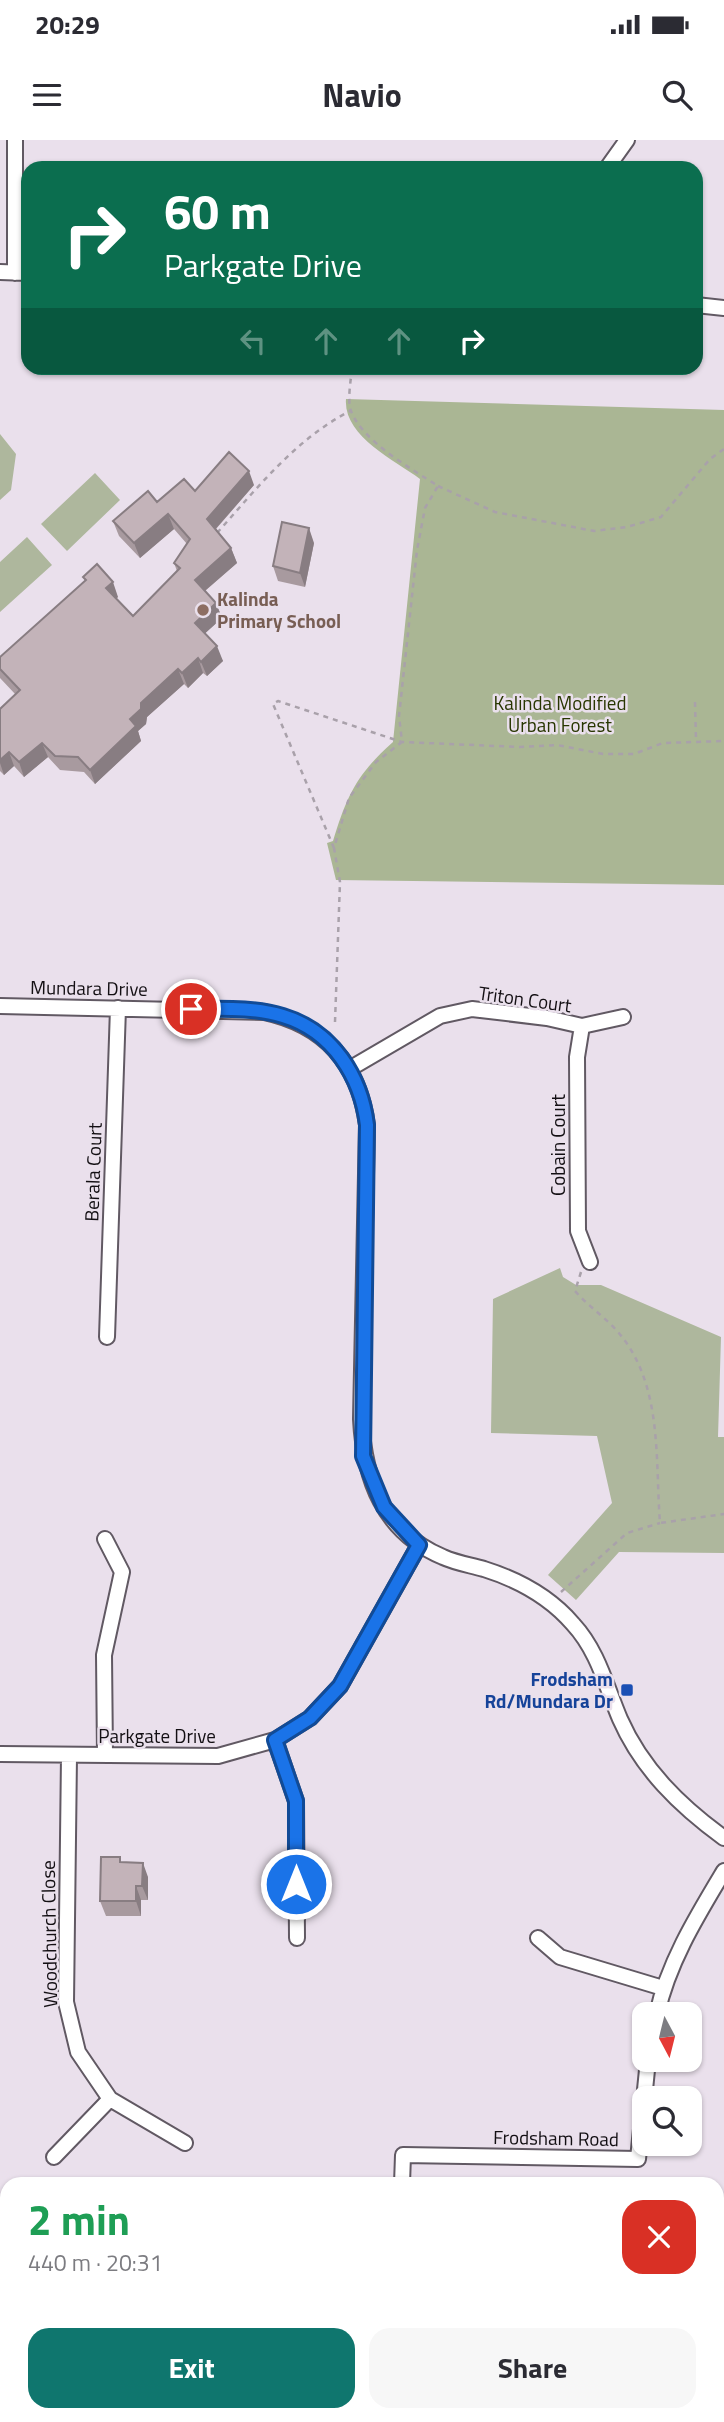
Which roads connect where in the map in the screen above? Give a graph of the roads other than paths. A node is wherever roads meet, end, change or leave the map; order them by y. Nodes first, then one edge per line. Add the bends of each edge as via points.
1 (15, 140) edge
2 (627, 140) edge
3 (612, 161) edge
4 (14, 273) edge
5 (703, 306) edge
6 (724, 308) edge
7 (0, 1006) edge
8 (118, 1008) junction
9 (623, 1017) dead end
10 (582, 1026) junction
11 (351, 1068) junction
12 (590, 1262) road end
13 (107, 1337) dead end
14 (105, 1539) dead end
15 (419, 1545) junction
16 (275, 1740) junction
17 (0, 1754) edge
18 (105, 1755) junction
19 (69, 1756) junction
20 (724, 1838) edge
21 (724, 1871) edge
22 (297, 1938) dead end
23 (538, 1938) dead end
24 (663, 1988) junction
25 (660, 2002) edge
26 (647, 2072) edge
27 (110, 2099) junction
28 (185, 2143) dead end
29 (54, 2157) dead end
30 (402, 2177) edge

1 - 4 street
2 - 3 street
5 - 6 street
7 - 8 street, Mundara Drive
8 - 11 street, Mundara Drive via 240,1009 286,1016 314,1032
8 - 13 street, Berala Court
9 - 10 street, Triton Court
10 - 11 street, Triton Court via 472,1009 440,1016
10 - 12 street, Cobain Court via 577,1057 578,1231
11 - 15 street, Mundara Drive via 364,1099 367,1125 363,1456 384,1507
14 - 18 street via 122,1572 104,1655
15 - 16 street, Parkgate Drive via 340,1686 310,1718
15 - 20 street, Mundara Drive via 444,1558 513,1579 551,1601 587,1642 621,1721 655,1776
16 - 18 street, Parkgate Drive via 218,1756
16 - 22 street via 296,1801
17 - 19 street, Parkgate Drive
18 - 19 street, Parkgate Drive
19 - 27 street, Woodchurch Close via 66,2002 78,2052
21 - 24 street
23 - 24 street via 560,1957
24 - 25 street
26 - 30 street, Frodsham Road via 638,2159 403,2155
27 - 28 street, Woodchurch Close
27 - 29 street

